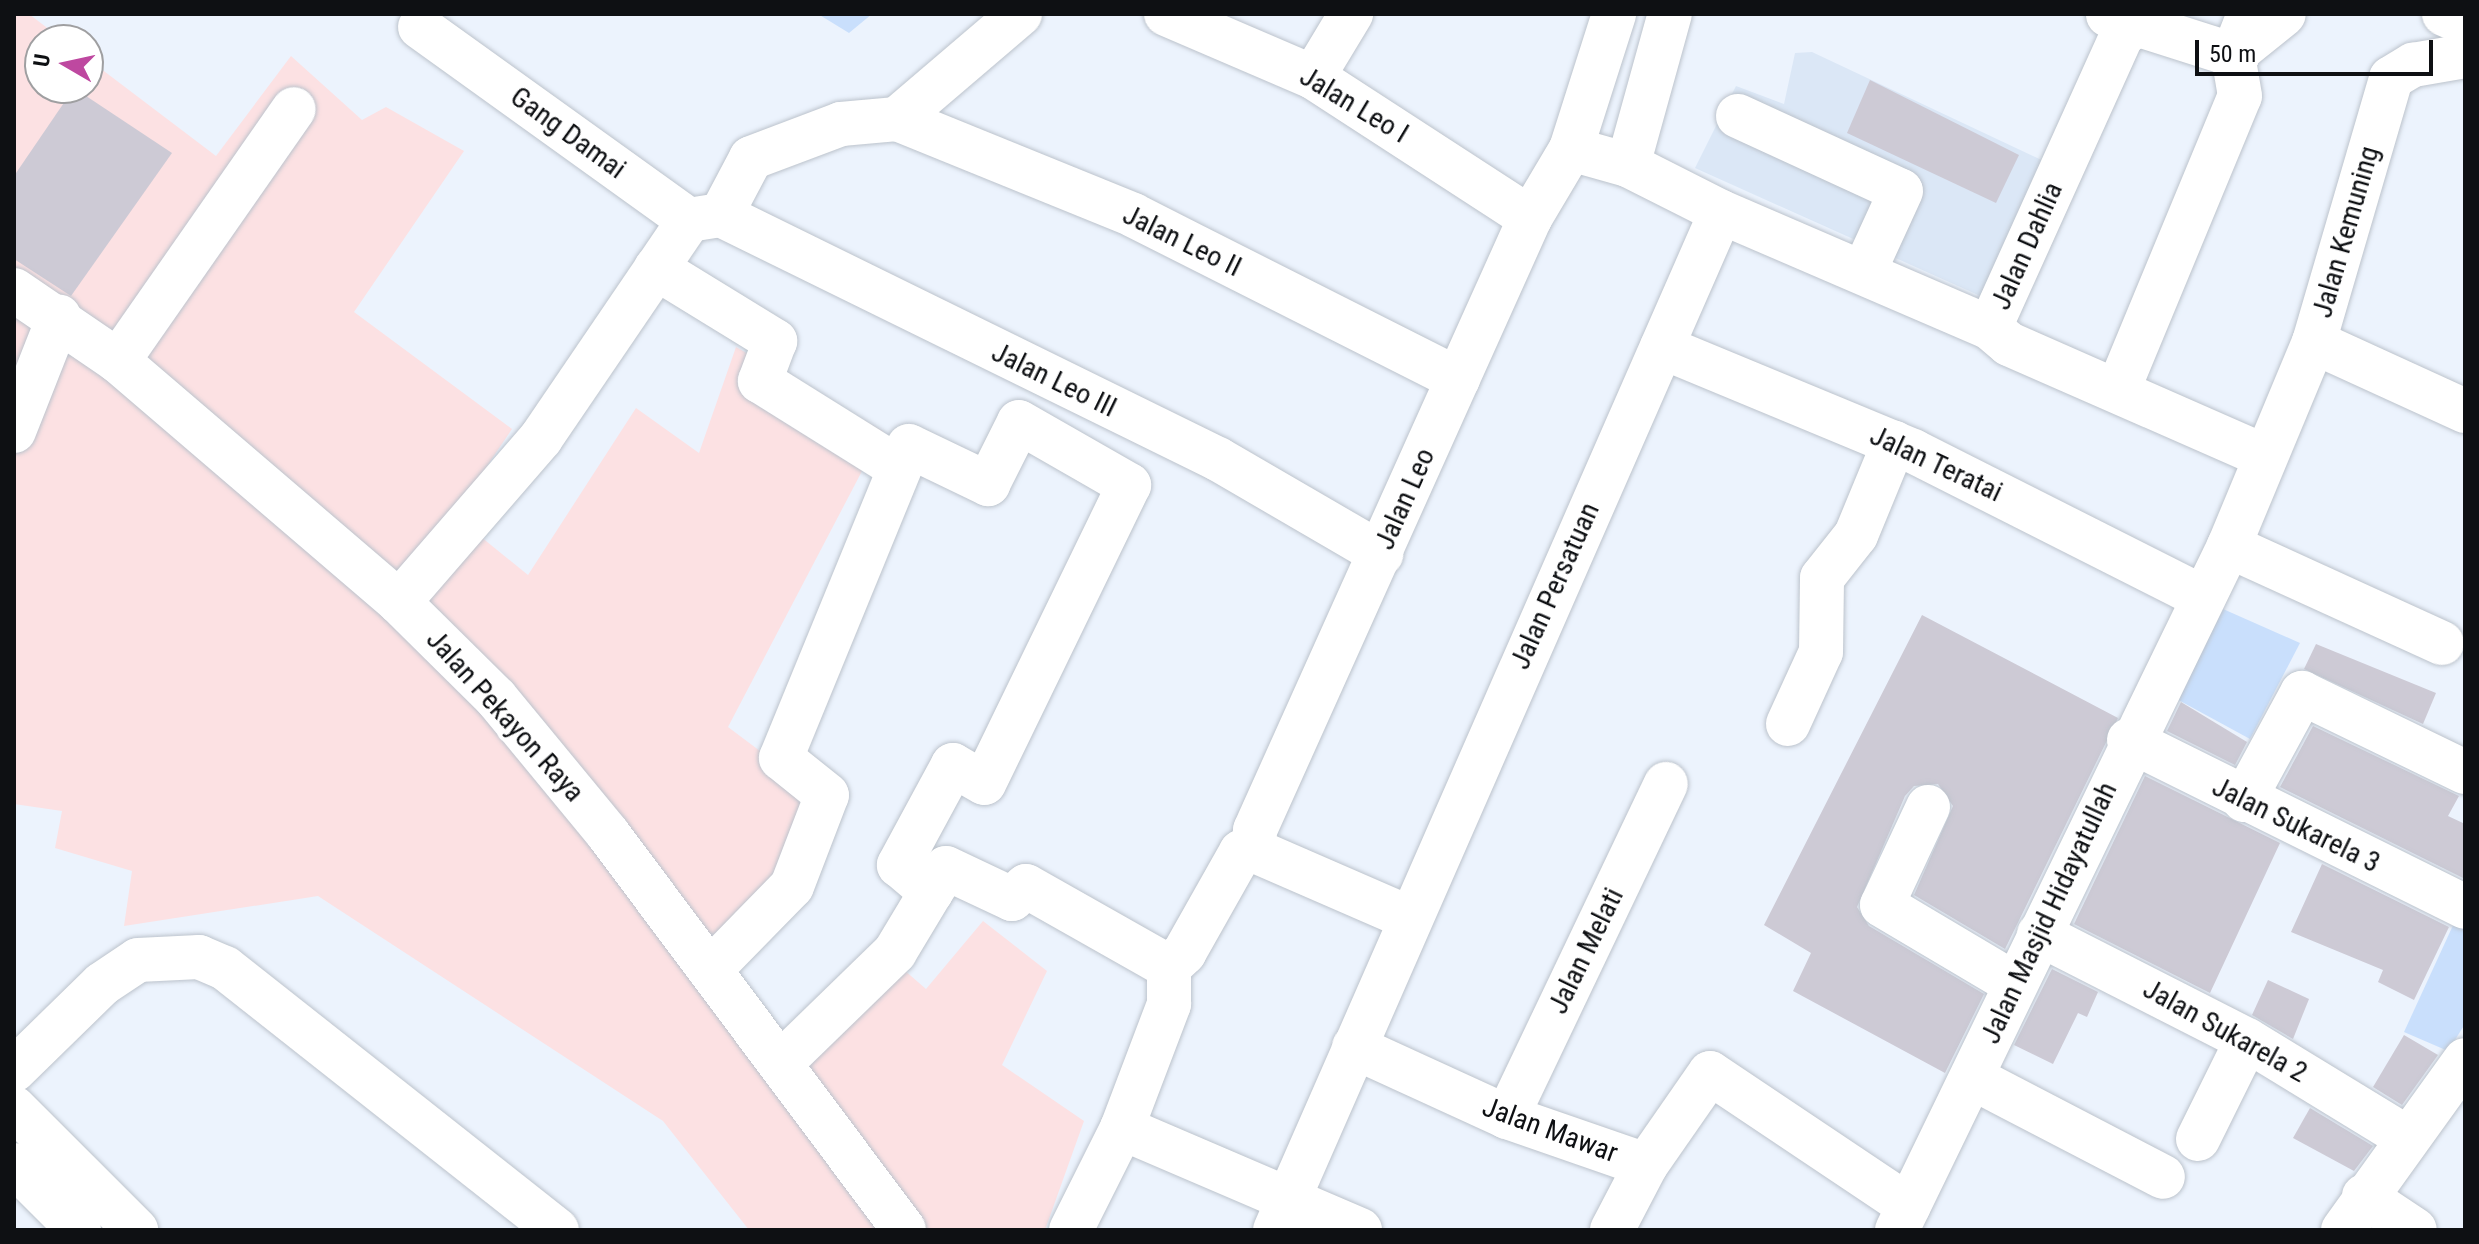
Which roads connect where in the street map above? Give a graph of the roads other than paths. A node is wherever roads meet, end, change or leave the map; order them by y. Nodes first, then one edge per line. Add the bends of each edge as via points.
1 (1020, 14) edge
2 (1166, 14) edge
3 (1351, 14) edge
4 (1614, 14) edge
5 (1670, 14) edge
6 (2249, 14) edge
7 (2284, 14) edge
8 (412, 18) edge
9 (2121, 20) edge
10 (2459, 29) edge
11 (2233, 55) junction
12 (1313, 77) junction
13 (294, 109) dead end
14 (1738, 116) dead end
15 (897, 119) junction
16 (1571, 149) junction
17 (1628, 165) junction
18 (1721, 212) junction
19 (705, 218) junction
20 (1530, 218) junction
21 (656, 268) junction
22 (1864, 272) junction
23 (14, 290) edge
24 (59, 317) junction
25 (1990, 328) junction
26 (2314, 342) junction
27 (1662, 347) junction
28 (118, 361) junction
29 (1458, 379) junction
30 (2118, 390) junction
31 (2465, 411) edge
32 (14, 431) edge
33 (1894, 443) junction
34 (2264, 456) junction
35 (899, 468) junction
36 (2229, 546) junction
37 (1381, 554) junction
38 (2202, 597) junction
39 (399, 602) junction
40 (2442, 643) dead end
41 (1788, 724) dead end
42 (2129, 740) junction
43 (2465, 772) edge
44 (1666, 784) dead end
45 (2244, 800) junction
46 (1928, 807) dead end
47 (1253, 850) junction
48 (931, 892) junction
49 (2465, 907) edge
50 (1407, 917) junction
51 (2039, 934) junction
52 (1169, 967) junction
53 (710, 970) junction
54 (2015, 984) junction
55 (2247, 1040) junction
56 (1354, 1047) junction
57 (2465, 1060) edge
58 (782, 1062) junction
59 (14, 1070) edge
60 (1973, 1078) junction
61 (14, 1108) edge
62 (2452, 1110) edge
63 (1507, 1117) junction
64 (1122, 1128) junction
65 (2406, 1137) junction
66 (2198, 1139) dead end
67 (14, 1165) edge
68 (1646, 1165) junction
69 (2163, 1177) dead end
70 (2354, 1213) edge
71 (1281, 1216) edge
72 (1903, 1218) edge
73 (79, 1230) edge
74 (136, 1230) edge
75 (557, 1230) edge
76 (904, 1230) edge
77 (1071, 1230) edge
78 (1360, 1230) edge
79 (1612, 1230) edge
80 (2415, 1230) edge

1 - 15 street
2 - 12 street, Jalan Leo I
3 - 12 street
4 - 16 street, Jalan Leo
5 - 17 street
6 - 11 street
7 - 11 street
8 - 19 street, Gang Damai
9 - 11 street
9 - 25 street, Jalan Dahlia via 2122,35
10 - 26 street, Jalan Kemuning via 2391,78
11 - 30 street via 2240,96
12 - 20 street, Jalan Leo I
13 - 28 street
14 - 22 street via 1901,191
15 - 19 street via 841,124 751,158
15 - 29 street, Jalan Leo II via 1133,215
16 - 17 street
16 - 20 street, Jalan Leo
17 - 18 street
18 - 22 street
18 - 27 street, Jalan Persatuan
19 - 21 street
19 - 37 street, Jalan Leo III via 1218,459
20 - 29 street, Jalan Leo
21 - 35 street via 775,341 760,381
21 - 39 street via 541,438
22 - 25 street
23 - 24 street, Jalan Pekayon Raya
24 - 28 street, Jalan Pekayon Raya
24 - 32 street
25 - 30 street, Jalan Dahlia via 2009,344
26 - 31 street
26 - 34 street, Jalan Kemuning
27 - 33 street, Jalan Teratai
27 - 50 street, Jalan Persatuan
28 - 39 street, Jalan Pekayon Raya
29 - 37 street, Jalan Leo
30 - 34 street, Jalan Dahlia
33 - 38 street, Jalan Teratai
33 - 41 street via 1856,535 1822,578 1821,652
34 - 36 street, Jalan Kemuning
35 - 48 street via 909,446 988,484 1019,422 1129,485 984,783 953,765 899,865
35 - 53 street via 781,758 827,795 792,886
36 - 38 street, Jalan Masjid Hidayatullah
36 - 40 street
37 - 47 street, Jalan Leo via 1255,830
38 - 42 street, Jalan Masjid Hidayatullah
39 - 53 street, Jalan Pekayon Raya via 553,764
42 - 45 street, Jalan Sukarela 3
42 - 51 street, Jalan Masjid Hidayatullah
43 - 45 street via 2302,693
44 - 63 street, Jalan Melati
45 - 49 street, Jalan Sukarela 3
46 - 54 street via 1882,905
47 - 50 street
47 - 52 street via 1241,852 1184,953
48 - 52 street via 946,868 1012,899 1026,886
48 - 58 street via 895,952
50 - 56 street, Jalan Persatuan
51 - 54 street, Jalan Masjid Hidayatullah
51 - 55 street, Jalan Sukarela 2
52 - 64 street via 1169,1004
53 - 58 street, Jalan Pekayon Raya
54 - 60 street, Jalan Masjid Hidayatullah
55 - 65 street, Jalan Sukarela 2
55 - 66 street
56 - 63 street, Jalan Mawar
56 - 71 street, Jalan Persatuan
57 - 62 street
58 - 76 street, Jalan Pekayon Raya
59 - 75 street via 102,984 138,960 199,957 225,968
60 - 69 street
60 - 72 street, Jalan Masjid Hidayatullah
61 - 74 street
62 - 65 street
63 - 68 street, Jalan Mawar
64 - 71 street
64 - 77 street
65 - 70 street
67 - 73 street
68 - 72 street, Jalan Mawar via 1710,1073
68 - 79 street
70 - 80 street
71 - 78 street

